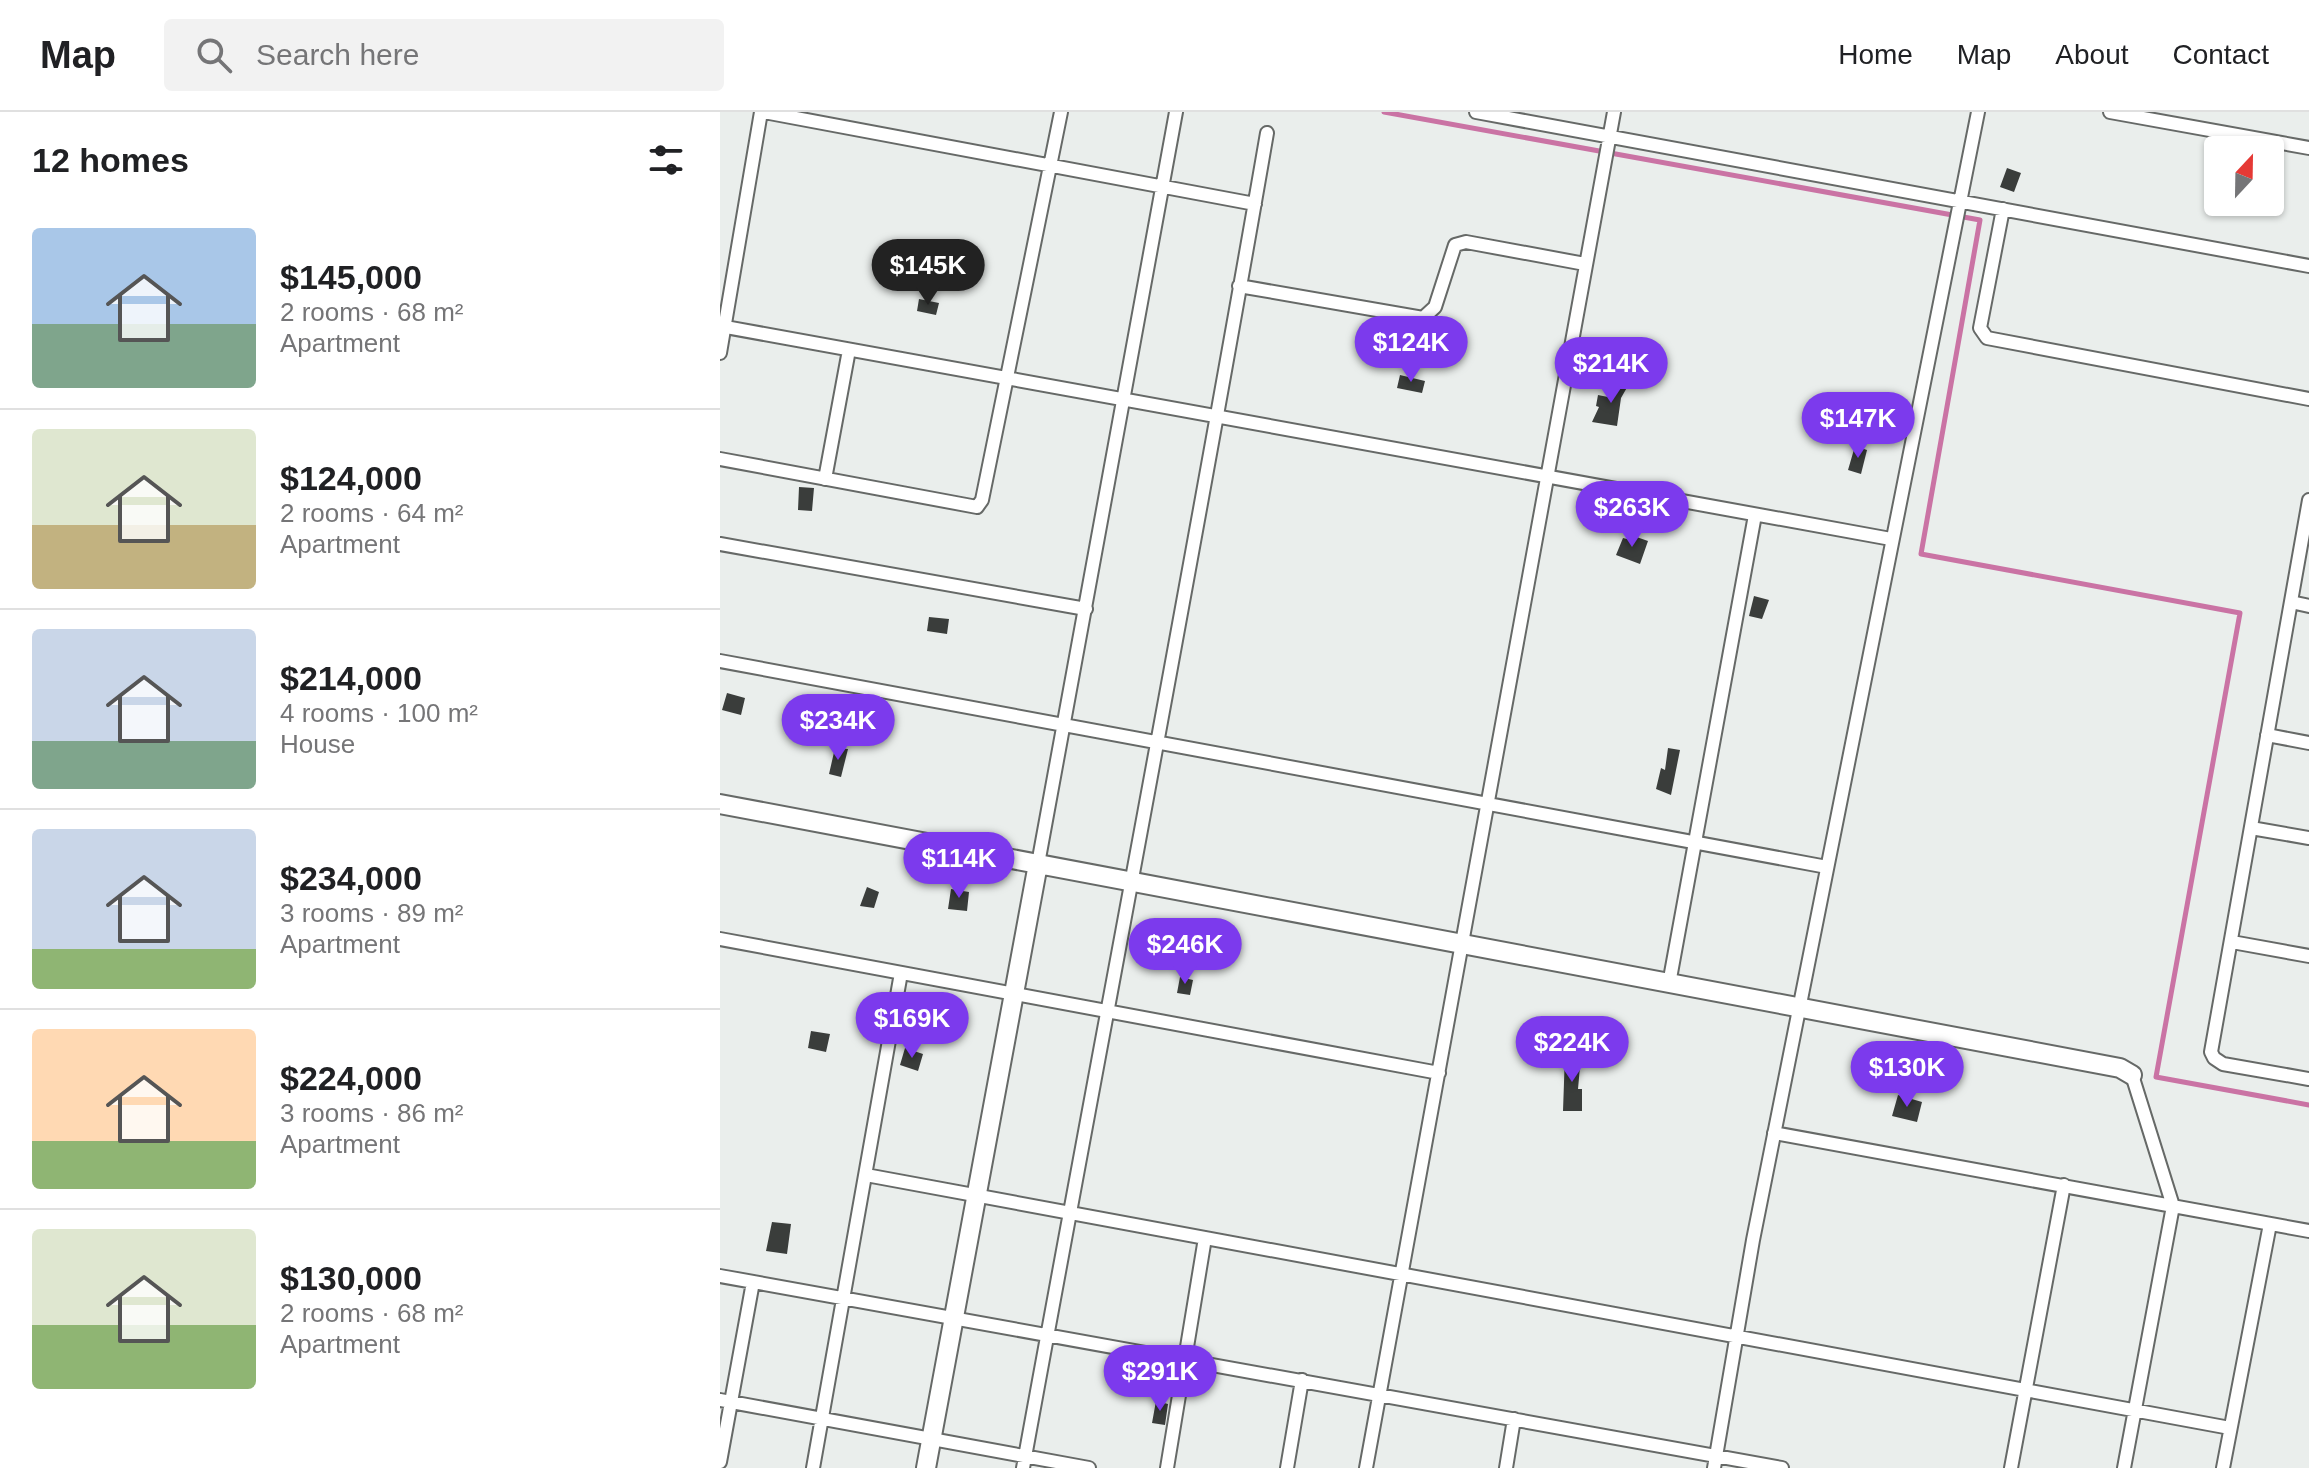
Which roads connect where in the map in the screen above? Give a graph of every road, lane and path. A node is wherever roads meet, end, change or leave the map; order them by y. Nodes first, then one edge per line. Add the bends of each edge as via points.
1 (762, 112) edge
2 (1061, 112) edge
3 (1176, 112) edge
4 (1476, 112) edge
5 (1614, 112) edge
6 (1978, 112) edge
7 (2110, 112) edge
8 (1267, 133) dead end
9 (1609, 137) junction
10 (2309, 148) edge
11 (1052, 164) junction
12 (1162, 185) junction
13 (1959, 201) junction
14 (1255, 204) junction
15 (2003, 209) junction
16 (1585, 264) junction
17 (2309, 266) edge
18 (1239, 286) junction
19 (722, 327) edge
20 (849, 350) junction
21 (720, 353) edge
22 (1008, 379) junction
23 (2309, 399) edge
24 (1124, 402) junction
25 (1215, 418) junction
26 (720, 459) edge
27 (1548, 477) junction
28 (825, 479) junction
29 (2309, 500) edge
30 (1755, 515) junction
31 (1891, 539) junction
32 (720, 544) edge
33 (2291, 602) junction
34 (2309, 606) edge
35 (1086, 609) junction
36 (720, 661) edge
37 (1064, 726) junction
38 (2267, 735) junction
39 (1159, 742) junction
40 (2309, 743) edge
41 (1487, 802) junction
42 (720, 804) edge
43 (2251, 828) junction
44 (2309, 838) edge
45 (1695, 843) junction
46 (1038, 864) junction
47 (1827, 867) junction
48 (1133, 882) junction
49 (720, 939) edge
50 (2232, 942) junction
51 (1462, 945) junction
52 (2309, 956) edge
53 (901, 973) junction
54 (1669, 984) junction
55 (1015, 994) junction
56 (1799, 1009) junction
57 (1110, 1012) junction
58 (1439, 1073) junction
59 (2132, 1075) joint
60 (2309, 1079) edge
61 (1774, 1133) junction
62 (866, 1175) junction
63 (2064, 1185) junction
64 (977, 1194) junction
65 (2173, 1206) junction
66 (1069, 1212) junction
67 (2270, 1224) junction
68 (2309, 1231) edge
69 (1205, 1238) junction
70 (1402, 1274) junction
71 (720, 1276) edge
72 (753, 1282) junction
73 (844, 1298) junction
74 (954, 1319) junction
75 (1736, 1335) junction
76 (1047, 1336) junction
77 (1185, 1361) junction
78 (1302, 1380) junction
79 (2025, 1391) junction
80 (1380, 1394) junction
81 (726, 1401) edge
82 (2135, 1410) junction
83 (823, 1419) junction
84 (1514, 1419) junction
85 (2230, 1428) junction
86 (932, 1439) junction
87 (720, 1462) edge
88 (1024, 1462) edge
89 (1715, 1462) edge
90 (813, 1468) edge
91 (926, 1468) edge
92 (1089, 1468) edge
93 (1167, 1468) edge
94 (1287, 1468) edge
95 (1366, 1468) edge
96 (1506, 1468) edge
97 (1782, 1468) edge
98 (2011, 1468) edge
99 (2124, 1468) edge
100 (2223, 1468) edge

1 - 11 street
1 - 19 street
2 - 11 street
3 - 12 street
4 - 9 street
5 - 9 street
6 - 13 street
7 - 10 street
8 - 14 street
9 - 13 street
9 - 16 street
11 - 12 street
11 - 22 street
12 - 14 street
12 - 24 street
13 - 15 street
13 - 31 street
14 - 18 street
15 - 17 street
15 - 23 street via 1980,328 1987,338
16 - 18 street via 1466,242 1455,245 1435,307 1423,318
16 - 27 street
18 - 25 street
19 - 20 street
19 - 21 street
20 - 22 street
20 - 28 street
22 - 24 street
22 - 28 street via 977,507
24 - 25 street
24 - 35 street
25 - 27 street
25 - 39 street
26 - 28 street
27 - 30 street
27 - 41 street
29 - 33 street
30 - 31 street
30 - 45 street
31 - 47 street
32 - 35 street
33 - 34 street
33 - 38 street
35 - 37 street
36 - 37 street
37 - 39 street
37 - 46 street
38 - 40 street
38 - 43 street
39 - 41 street
39 - 48 street
41 - 45 street
41 - 51 street
42 - 46 street
43 - 44 street
43 - 50 street
45 - 47 street
45 - 54 street
46 - 48 street
46 - 55 street
47 - 56 street
48 - 51 street
48 - 57 street
49 - 53 street
50 - 52 street
50 - 60 street via 2214,1058
51 - 54 street
51 - 58 street
53 - 55 street
53 - 62 street
54 - 56 street
55 - 57 street
55 - 64 street
56 - 59 street via 2120,1068
56 - 61 street
57 - 58 street
57 - 66 street
58 - 70 street
59 - 65 street
61 - 63 street
61 - 75 street
62 - 64 street
62 - 73 street
63 - 65 street
63 - 79 street
64 - 66 street
64 - 74 street
65 - 67 street
65 - 82 street
66 - 69 street
66 - 76 street
67 - 68 street
67 - 85 street
69 - 70 street
69 - 77 street
70 - 75 street
70 - 80 street
71 - 72 street
72 - 73 street
72 - 81 street
73 - 74 street
73 - 83 street
74 - 76 street
74 - 86 street
75 - 79 street
75 - 89 street
76 - 77 street
76 - 88 street
77 - 78 street
77 - 93 street
78 - 80 street
78 - 94 street
79 - 82 street
79 - 98 street
80 - 84 street
80 - 95 street
81 - 83 street
81 - 87 street
82 - 85 street
82 - 99 street
83 - 86 street
83 - 90 street
84 - 89 street
84 - 96 street
85 - 100 street
86 - 88 street
86 - 91 street
88 - 92 street
89 - 97 street

